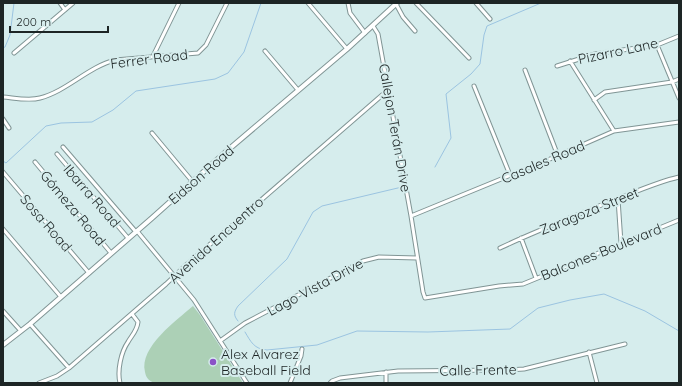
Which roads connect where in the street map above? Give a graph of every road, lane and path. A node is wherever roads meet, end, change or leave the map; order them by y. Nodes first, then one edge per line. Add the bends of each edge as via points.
1 (60, 3) edge
2 (73, 3) edge
3 (179, 3) edge
4 (227, 3) edge
5 (308, 3) edge
6 (348, 3) edge
7 (397, 3) edge
8 (416, 3) edge
9 (476, 3) edge
10 (65, 10) junction
11 (490, 19) dead end
12 (373, 26) junction
13 (415, 31) dead end
14 (365, 33) junction
15 (679, 36) edge
16 (657, 45) junction
17 (347, 49) junction
18 (265, 52) dead end
19 (14, 53) dead end
20 (153, 56) junction
21 (469, 58) dead end
22 (570, 62) junction
23 (557, 66) dead end
24 (525, 70) dead end
25 (679, 79) edge
26 (672, 82) junction
27 (474, 86) dead end
28 (298, 90) junction
29 (388, 90) junction
30 (3, 97) edge
31 (679, 98) edge
32 (594, 100) junction
33 (3, 119) edge
34 (679, 122) edge
35 (9, 128) dead end
36 (614, 131) junction
37 (152, 134) dead end
38 (63, 147) dead end
39 (57, 154) dead end
40 (558, 156) junction
41 (35, 162) dead end
42 (3, 172) edge
43 (510, 175) junction
44 (679, 178) edge
45 (192, 181) junction
46 (618, 199) junction
47 (411, 216) junction
48 (679, 220) edge
49 (3, 229) edge
50 (136, 232) junction
51 (128, 238) junction
52 (521, 238) junction
53 (621, 243) junction
54 (500, 248) dead end
55 (111, 253) junction
56 (417, 258) junction
57 (89, 273) junction
58 (175, 275) junction
59 (536, 278) junction
60 (61, 297) junction
61 (425, 298) joint
62 (3, 311) edge
63 (132, 314) junction
64 (30, 324) junction
65 (21, 331) junction
66 (220, 341) junction
67 (3, 344) edge
68 (625, 344) dead end
69 (302, 349) dead end
70 (589, 352) junction
71 (69, 368) junction
72 (386, 372) junction
73 (39, 383) edge
74 (120, 383) edge
75 (247, 383) edge
76 (290, 383) edge
77 (330, 383) edge
78 (386, 383) edge
79 (597, 383) edge

1 - 10 street
2 - 10 street
3 - 20 street
4 - 20 street, Ferrer Road via 206,45 198,53
5 - 17 street
6 - 14 street via 350,13
7 - 12 street, Eidson Road
7 - 13 street via 403,17
8 - 21 street
9 - 11 street
10 - 19 street
12 - 14 street, Eidson Road
12 - 29 street, Callejon Terán Drive via 378,34
14 - 17 street, Eidson Road
15 - 16 street, Pizarro Lane
16 - 22 street, Pizarro Lane via 595,54
16 - 26 street
17 - 28 street, Eidson Road
18 - 28 street
20 - 30 street, Ferrer Road via 111,61 40,98
22 - 23 street, Pizarro Lane
22 - 32 street
24 - 40 street
25 - 26 street
26 - 31 street
26 - 32 street via 605,92
27 - 43 street
28 - 45 street, Eidson Road
29 - 47 street, Callejon Terán Drive
29 - 58 street, Avenida Encuentro
32 - 36 street
33 - 35 street
34 - 36 street, Casales Road
36 - 40 street, Casales Road
37 - 45 street
38 - 50 street
39 - 51 street, Ibarra Road
40 - 43 street, Casales Road
41 - 55 street, Gómeza Road
42 - 57 street, Sosa Road
43 - 47 street, Casales Road
44 - 46 street, Zaragoza Street via 666,180
45 - 50 street, Eidson Road
46 - 52 street, Zaragoza Street
46 - 53 street
47 - 56 street, Callejon Terán Drive
48 - 53 street, Balcones Boulevard
49 - 60 street
50 - 51 street, Eidson Road
50 - 58 street
51 - 55 street, Eidson Road
52 - 54 street, Zaragoza Street
52 - 59 street
53 - 59 street, Balcones Boulevard
55 - 57 street, Eidson Road
56 - 61 street, Callejon Terán Drive
56 - 66 street, Lago Vista Drive via 379,257 363,261 245,323
57 - 60 street, Eidson Road
58 - 63 street, Avenida Encuentro
58 - 66 street
59 - 61 street, Balcones Boulevard via 522,284
60 - 64 street, Eidson Road
62 - 65 street
63 - 71 street, Avenida Encuentro
63 - 74 street via 138,322 138,327 126,343 123,352
64 - 65 street, Eidson Road
64 - 71 street
65 - 67 street, Eidson Road
66 - 75 street
68 - 70 street, Calle Frente
69 - 76 street
70 - 72 street, Calle Frente via 514,370
70 - 79 street
71 - 73 street, Avenida Encuentro
72 - 77 street, Calle Frente via 340,378
72 - 78 street

